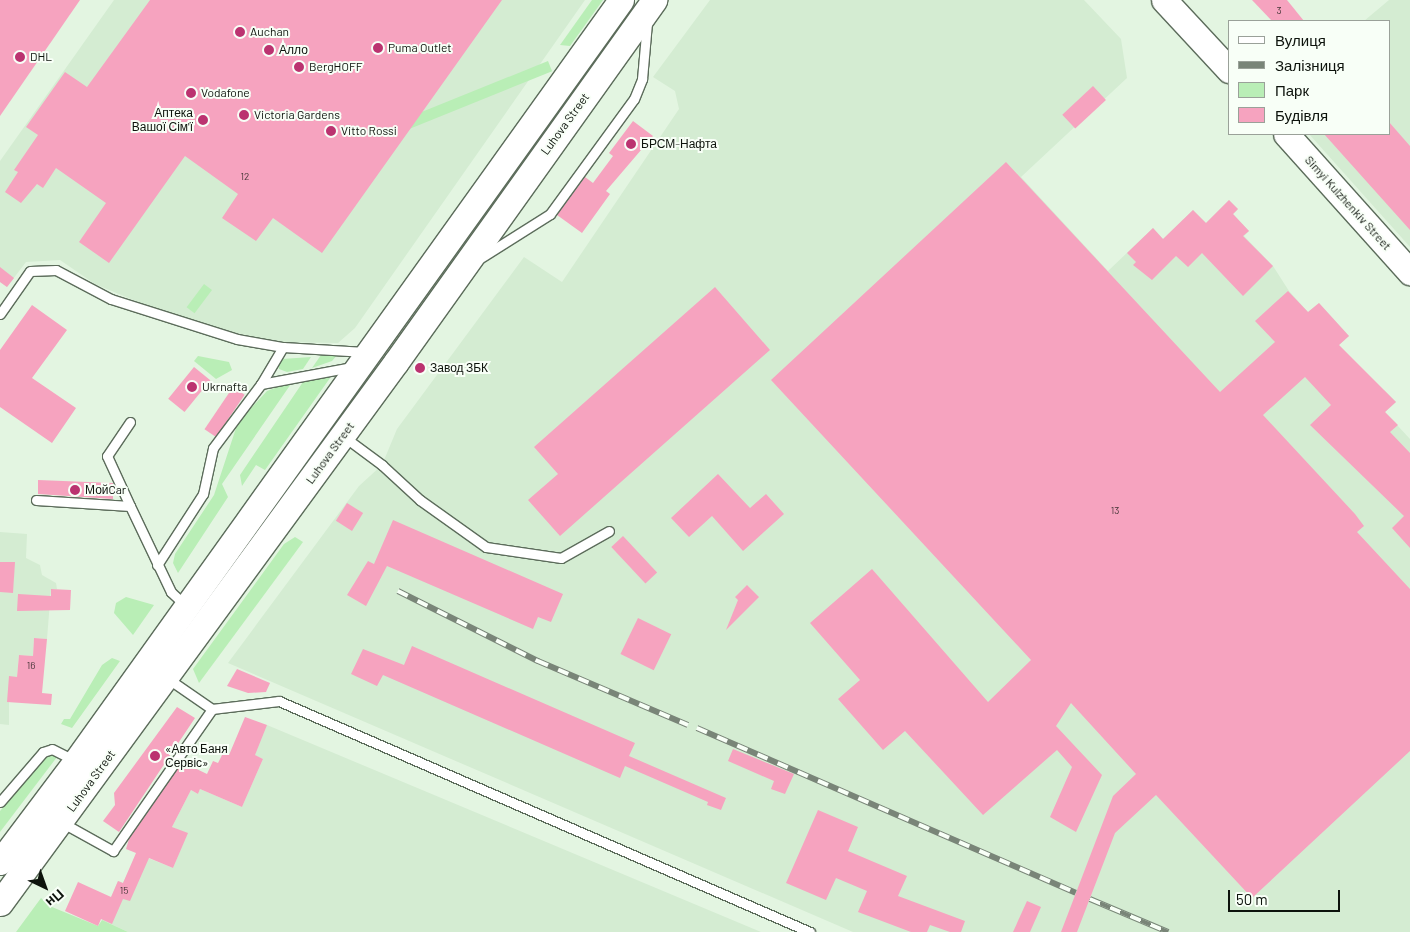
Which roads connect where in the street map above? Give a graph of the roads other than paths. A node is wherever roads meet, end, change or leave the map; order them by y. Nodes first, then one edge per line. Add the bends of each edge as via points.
1 (621, 0) edge
2 (1164, 0) edge
3 (653, 2) edge
4 (1228, 69) edge
5 (1287, 135) edge
6 (1410, 272) edge
7 (459, 273) junction
8 (0, 314) edge
9 (283, 347) junction
10 (364, 359) junction
11 (261, 384) junction
12 (130, 422) dead end
13 (342, 436) junction
14 (36, 500) dead end
15 (130, 506) junction
16 (609, 531) dead end
17 (158, 565) junction
18 (186, 606) junction
19 (167, 678) junction
20 (212, 709) junction
21 (76, 761) junction
22 (0, 802) edge
23 (61, 822) junction
24 (0, 862) edge
25 (0, 903) edge
26 (810, 932) edge

1 - 10 main road, Luhova Street
2 - 4 main road
3 - 7 main road, Luhova Street
3 - 7 lane via 642,48 642,79 634,99 550,214
5 - 6 main road, Simyi Kulzhenkiv Street
7 - 13 main road, Luhova Street
8 - 9 lane via 30,271 56,270 111,299 237,339
9 - 10 lane
9 - 11 lane
10 - 11 lane
10 - 18 main road, Luhova Street
11 - 17 lane via 213,448 203,494
12 - 15 lane via 107,456
13 - 16 lane via 382,465 420,500 486,547 561,558
13 - 19 main road, Luhova Street
14 - 15 lane
15 - 17 lane
17 - 18 lane via 171,592
18 - 21 main road, Luhova Street
19 - 20 lane
19 - 23 main road, Luhova Street
20 - 23 lane via 113,851
20 - 26 lane via 279,701
21 - 22 lane via 52,749 43,752
21 - 24 main road, Luhova Street
23 - 25 main road, Luhova Street

